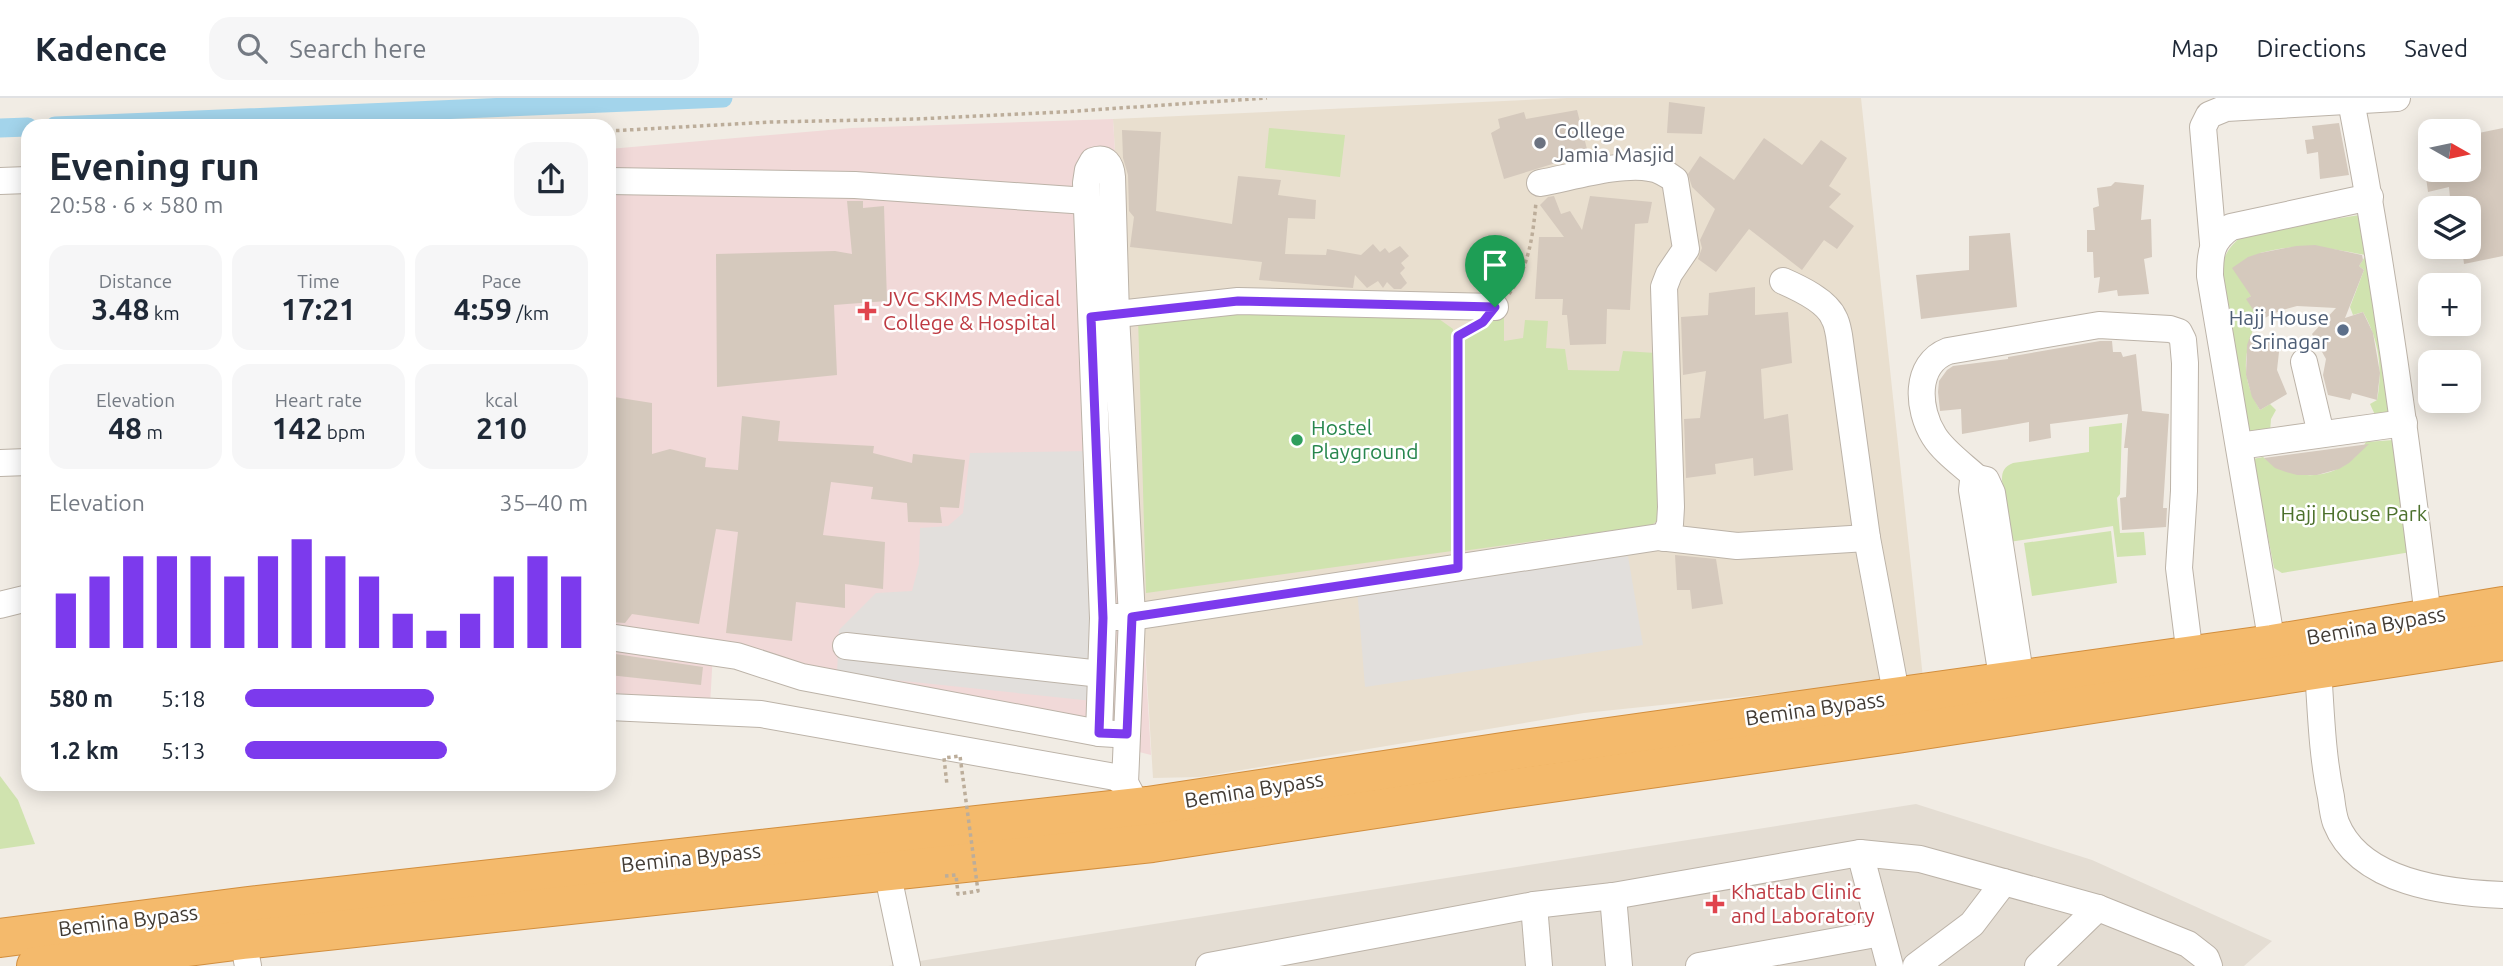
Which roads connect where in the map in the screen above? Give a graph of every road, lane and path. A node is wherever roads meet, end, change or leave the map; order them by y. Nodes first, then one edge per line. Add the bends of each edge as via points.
1 (1268, 98) edge
2 (2396, 98) edge
3 (2351, 101) junction
4 (616, 131) edge
5 (21, 180) edge
6 (0, 181) edge
7 (616, 181) edge
8 (1540, 183) joint
9 (2370, 197) junction
10 (1087, 201) junction
11 (2213, 243) junction
12 (1783, 281) dead end
13 (1495, 307) junction
14 (1103, 316) junction
15 (2304, 362) dead end
16 (2404, 423) junction
17 (2320, 434) junction
18 (2239, 446) junction
19 (21, 462) edge
20 (0, 463) edge
21 (1664, 538) junction
22 (1867, 538) junction
23 (1458, 568) junction
24 (21, 600) edge
25 (0, 605) edge
26 (2503, 606) edge
27 (1132, 617) junction
28 (2428, 617) junction
29 (1103, 618) junction
30 (616, 638) edge
31 (2503, 641) edge
32 (2272, 644) junction
33 (846, 646) dead end
34 (2190, 656) junction
35 (2318, 669) junction
36 (1101, 674) junction
37 (2012, 681) junction
38 (1897, 698) junction
39 (616, 707) edge
40 (1099, 733) junction
41 (1127, 734) junction
42 (947, 785) dead end
43 (1131, 795) junction
44 (1860, 853) junction
45 (887, 871) junction
46 (945, 876) dead end
47 (2004, 882) junction
48 (2503, 895) edge
49 (1613, 896) junction
50 (1535, 905) junction
51 (2098, 908) junction
52 (1881, 933) junction
53 (0, 938) edge
54 (245, 953) edge
55 (1267, 961) edge
56 (36, 966) edge
57 (907, 966) edge
58 (1209, 966) edge
59 (1539, 966) edge
60 (1619, 966) edge
61 (1699, 966) edge
62 (1890, 966) edge
63 (1916, 966) edge
64 (2038, 966) edge
65 (2209, 966) edge

1 - 4 path via 1048,113
2 - 3 street
3 - 9 street
3 - 11 street via 2226,108 2209,115 2203,127
5 - 6 street
7 - 10 street via 855,185
8 - 13 path via 1521,276
8 - 21 street via 1631,167 1663,171 1675,180 1686,249 1664,288 1671,507
9 - 11 street via 2231,227
9 - 16 street
10 - 14 street
10 - 14 street via 1088,170 1093,161 1106,161 1112,177
11 - 18 street via 2210,276
12 - 22 street via 1797,286 1834,316 1846,372
13 - 14 street via 1238,301
13 - 23 path via 1483,322 1458,336
14 - 27 street
14 - 29 street
15 - 17 street
16 - 17 street
16 - 28 street
17 - 18 street
18 - 32 street
19 - 20 street
21 - 22 street via 1737,546
21 - 23 street
22 - 38 street
23 - 27 street
24 - 25 street
26 - 28 highway, Bemina Bypass
27 - 29 street
27 - 41 street
28 - 32 highway, Bemina Bypass
29 - 36 street
30 - 40 street via 737,656 803,677
31 - 35 highway, Bemina Bypass
32 - 34 highway, Bemina Bypass
33 - 36 street
34 - 37 highway, Bemina Bypass
34 - 37 street via 2179,568 2184,491 2183,340 2179,332 2170,329 2099,326 1948,351 1932,359 1923,378 1927,421 1939,442 1977,478 1972,490
35 - 45 highway, Bemina Bypass via 1152,843
35 - 48 street via 2325,768 2336,822 2348,843 2369,864 2413,883
36 - 40 street
37 - 38 highway, Bemina Bypass
38 - 43 highway, Bemina Bypass via 1516,750
39 - 43 street via 761,714 1079,769 1115,777
40 - 41 street
41 - 43 street
42 - 46 path, bridge via 944,758 960,756 978,891 958,894 956,875
43 - 53 highway, Bemina Bypass
44 - 47 street via 1920,859
44 - 49 street
44 - 52 street
45 - 54 highway, Bemina Bypass
45 - 57 street
47 - 51 street
47 - 63 street via 1972,924
49 - 50 street
49 - 60 street
50 - 55 street
50 - 59 street
51 - 64 street
51 - 65 street via 2188,944
52 - 61 street
52 - 62 street
54 - 56 highway, Bemina Bypass
55 - 58 street

